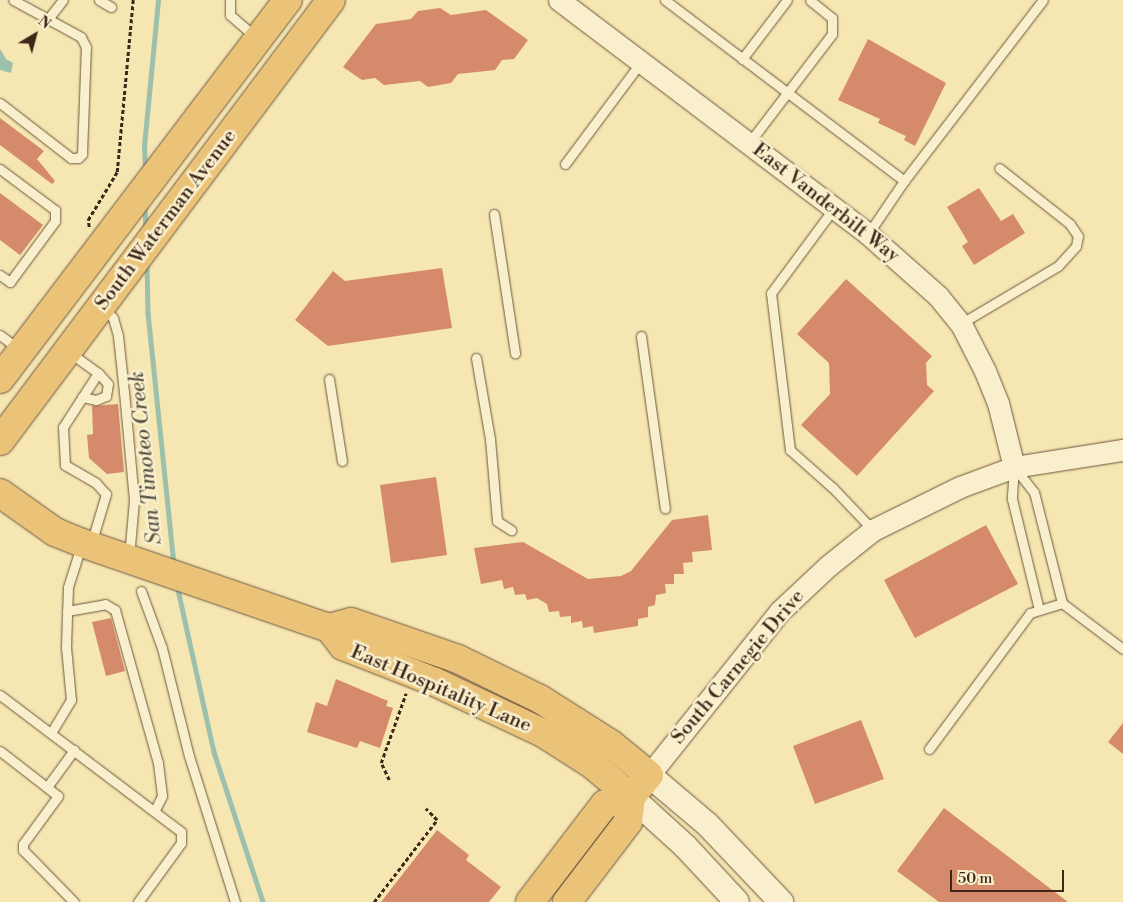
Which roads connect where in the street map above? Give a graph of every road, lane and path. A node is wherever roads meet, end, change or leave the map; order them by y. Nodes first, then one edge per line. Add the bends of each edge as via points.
1 (13, 0) edge
2 (62, 0) edge
3 (99, 0) edge
4 (133, 0) edge
5 (230, 0) edge
6 (288, 0) edge
7 (332, 0) edge
8 (559, 0) edge
9 (665, 0) edge
10 (787, 0) edge
11 (810, 0) edge
12 (1043, 0) edge
13 (111, 7) dead end
14 (48, 19) junction
15 (258, 39) junction
16 (742, 59) junction
17 (641, 62) junction
18 (788, 94) junction
19 (0, 103) edge
20 (749, 143) junction
21 (564, 164) dead end
22 (999, 168) dead end
23 (0, 169) edge
24 (904, 181) junction
25 (834, 208) junction
26 (494, 214) dead end
27 (868, 234) junction
28 (99, 249) junction
29 (0, 275) edge
30 (102, 304) junction
31 (960, 324) junction
32 (0, 335) edge
33 (642, 336) dead end
34 (22, 351) junction
35 (67, 351) junction
36 (515, 353) dead end
37 (476, 358) dead end
38 (98, 373) junction
39 (0, 379) edge
40 (328, 379) dead end
41 (82, 397) junction
42 (0, 441) edge
43 (1123, 450) edge
44 (342, 461) dead end
45 (1014, 467) junction
46 (0, 493) edge
47 (665, 508) dead end
48 (511, 530) dead end
49 (873, 530) junction
50 (86, 545) junction
51 (141, 574) junction
52 (1062, 603) junction
53 (1040, 610) junction
54 (67, 611) junction
55 (329, 628) junction
56 (1123, 648) edge
57 (406, 691) dead end
58 (0, 694) edge
59 (51, 734) junction
60 (929, 749) dead end
61 (74, 750) junction
62 (0, 751) edge
63 (649, 775) junction
64 (389, 780) dead end
65 (47, 787) junction
66 (631, 797) junction
67 (426, 809) dead end
68 (155, 810) junction
69 (74, 902) edge
70 (138, 902) edge
71 (235, 902) edge
72 (374, 902) edge
73 (530, 902) edge
74 (567, 902) edge
75 (737, 902) edge
76 (781, 902) edge

1 - 14 lane
2 - 14 lane
3 - 13 lane
4 - 28 path via 117,172 88,220 90,236
5 - 15 lane via 230,15
6 - 15 main road, South Waterman Avenue
7 - 30 main road, South Waterman Avenue
8 - 17 street, East Vanderbilt Way
9 - 16 lane
10 - 16 lane
11 - 18 lane via 832,18 832,34
12 - 24 lane
14 - 19 lane via 81,37 86,47 82,154 71,158
15 - 28 main road, South Waterman Avenue
16 - 18 lane
17 - 20 street, East Vanderbilt Way
17 - 21 lane
18 - 20 lane
18 - 24 lane
20 - 25 street, East Vanderbilt Way
22 - 31 lane via 1070,224 1078,236 1076,246 1058,266
23 - 29 lane via 55,210 55,220 10,282
24 - 27 lane
25 - 27 street, East Vanderbilt Way
25 - 49 lane via 770,293 790,450
26 - 36 lane
27 - 31 street, East Vanderbilt Way via 914,272
28 - 34 main road, South Waterman Avenue
30 - 35 main road, South Waterman Avenue
30 - 51 lane via 113,318 118,336
31 - 45 street, East Vanderbilt Way via 998,403
32 - 34 lane
33 - 47 lane
34 - 39 main road, South Waterman Avenue
35 - 38 lane
35 - 42 main road, South Waterman Avenue
37 - 48 lane via 490,439 497,521
38 - 41 lane
38 - 41 lane via 108,384 106,396 96,400
40 - 44 lane
41 - 50 lane via 63,427 65,465 96,483 106,494
43 - 45 street, South Carnegie Drive
45 - 49 street, South Carnegie Drive via 960,487
45 - 52 lane via 1034,492
45 - 53 lane via 1012,499
46 - 50 main road via 56,532
49 - 63 street, South Carnegie Drive via 779,612
50 - 51 main road
50 - 54 lane via 68,587
51 - 55 main road via 202,583
51 - 71 lane via 189,756
52 - 53 lane
52 - 56 lane
53 - 60 lane via 1030,613
54 - 59 lane via 70,700
54 - 68 lane via 105,604 115,610 158,763 162,796
55 - 63 main road, East Hospitality Lane via 351,622 458,659 540,700 610,744
55 - 66 main road, East Hospitality Lane via 343,646 435,682 543,733 593,765
57 - 64 path via 381,763
58 - 59 lane
59 - 61 lane
61 - 65 lane
61 - 68 lane
62 - 65 lane
63 - 66 main road, South Carnegie Drive
63 - 76 main road, East Hospitality Lane via 707,824
65 - 69 lane via 58,796 23,844 23,850
66 - 73 main road via 605,804
66 - 74 main road via 628,822
66 - 75 main road, East Hospitality Lane via 686,846
67 - 72 path via 437,820
68 - 70 lane via 178,829 183,839

